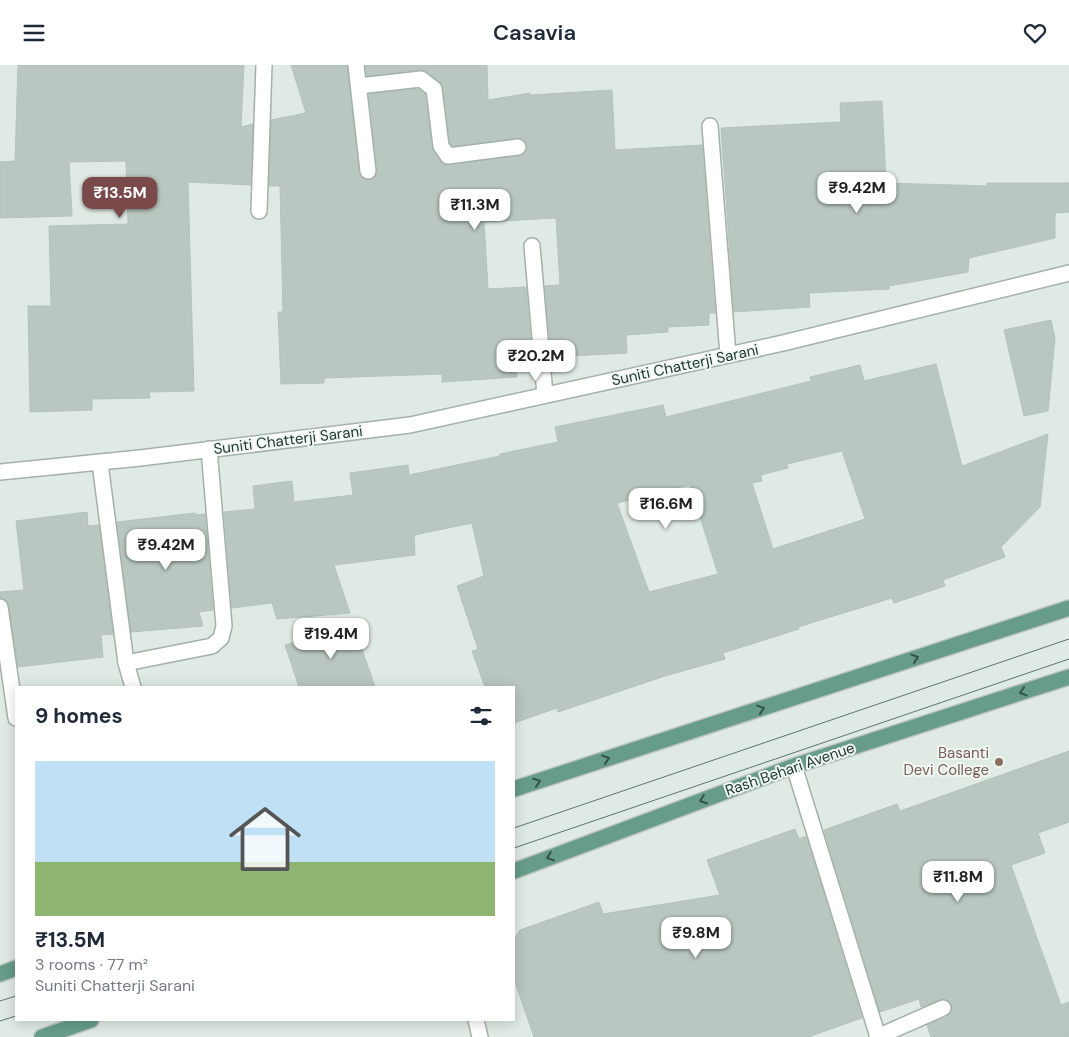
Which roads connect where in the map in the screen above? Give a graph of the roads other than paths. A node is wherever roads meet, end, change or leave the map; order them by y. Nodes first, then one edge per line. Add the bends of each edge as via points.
1 (264, 65) edge
2 (356, 65) edge
3 (359, 87) junction
4 (710, 126) dead end
5 (518, 147) dead end
6 (368, 171) dead end
7 (260, 211) dead end
8 (532, 246) dead end
9 (1069, 273) edge
10 (728, 355) junction
11 (546, 395) junction
12 (209, 449) junction
13 (100, 463) junction
14 (0, 472) edge
15 (0, 607) edge
16 (1069, 608) edge
17 (126, 663) junction
18 (1069, 677) edge
19 (133, 686) edge
20 (15, 711) edge
21 (794, 766) junction
22 (515, 789) edge
23 (515, 871) edge
24 (15, 968) edge
25 (0, 974) edge
26 (943, 1008) dead end
27 (88, 1021) edge
28 (476, 1021) edge
29 (42, 1037) edge
30 (480, 1037) edge
31 (877, 1037) edge

1 - 7 street
2 - 3 street
3 - 5 street via 420,79 434,89 441,145 448,156
3 - 6 street
4 - 10 street
8 - 11 street
9 - 10 street, Suniti Chatterji Sarani
10 - 11 street, Suniti Chatterji Sarani
11 - 12 street, Suniti Chatterji Sarani via 410,425
12 - 13 street, Suniti Chatterji Sarani
12 - 17 street via 224,626 221,638 212,646
13 - 14 street, Suniti Chatterji Sarani
13 - 17 street
15 - 20 street
22 -> 16 main road
17 - 19 street
18 -> 21 main road, Rash Behari Avenue
21 -> 23 main road, Rash Behari Avenue
21 - 31 street
24 - 25 main road
26 - 31 street
27 - 29 main road
28 - 30 street

